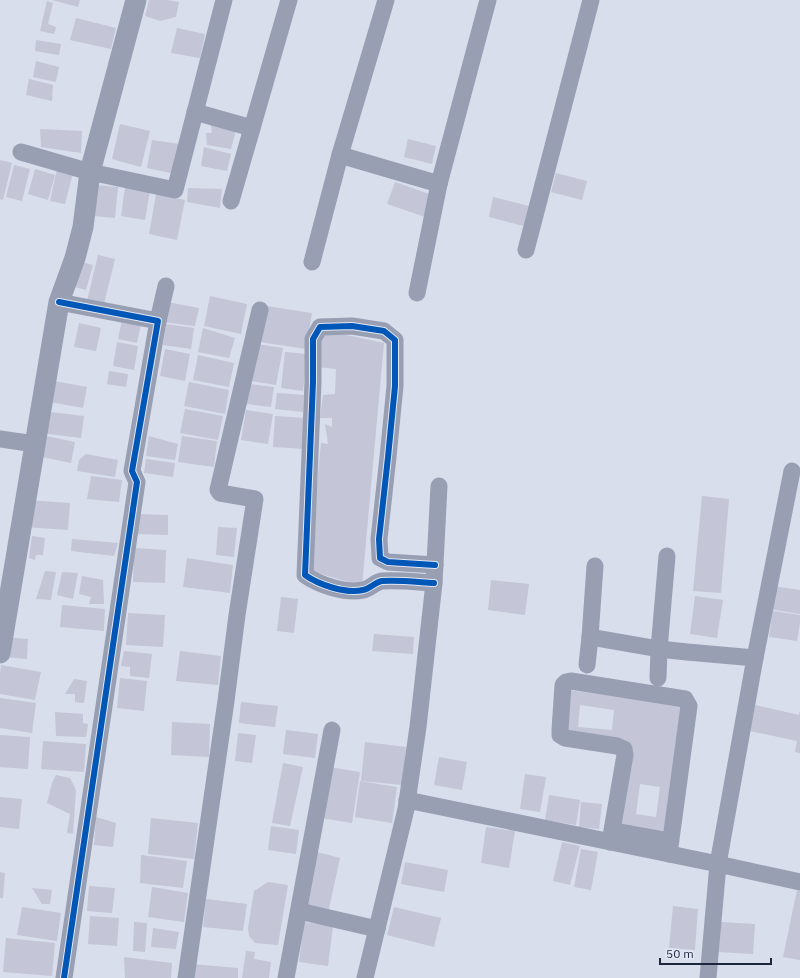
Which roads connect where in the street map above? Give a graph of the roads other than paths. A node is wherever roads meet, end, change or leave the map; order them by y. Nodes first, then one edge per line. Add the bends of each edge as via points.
1 (136, 0) edge
2 (224, 0) edge
3 (289, 0) edge
4 (386, 0) edge
5 (488, 0) edge
6 (591, 0) edge
7 (195, 112) junction
8 (252, 128) junction
9 (21, 152) dead end
10 (340, 155) junction
11 (90, 172) junction
12 (439, 184) junction
13 (231, 201) dead end
14 (526, 250) dead end
15 (312, 262) dead end
16 (166, 286) dead end
17 (417, 293) dead end
18 (59, 302) junction
19 (260, 310) dead end
20 (158, 321) junction
21 (0, 439) edge
22 (35, 444) junction
23 (792, 471) dead end
24 (439, 486) dead end
25 (667, 556) dead end
26 (435, 565) junction
27 (595, 566) dead end
28 (434, 583) junction
29 (590, 636) junction
30 (659, 649) junction
31 (0, 653) edge
32 (755, 658) junction
33 (587, 665) dead end
34 (658, 678) dead end
35 (332, 730) dead end
36 (407, 800) junction
37 (611, 836) junction
38 (670, 848) junction
39 (718, 864) junction
40 (800, 882) edge
41 (299, 911) junction
42 (377, 929) junction
43 (64, 978) edge
44 (186, 978) edge
45 (286, 978) edge
46 (365, 978) edge
47 (708, 978) edge

1 - 11 street
2 - 7 street
3 - 8 street
4 - 10 street
5 - 12 street
6 - 14 street
7 - 8 street
7 - 11 street via 175,190
8 - 13 street
9 - 11 street
10 - 12 street
10 - 15 street
11 - 18 street via 83,227
12 - 17 street
16 - 20 street
18 - 20 street
18 - 22 street
19 - 44 street via 218,490 255,499
20 - 43 street via 132,471 138,482
21 - 22 street
22 - 31 street
23 - 32 street
24 - 26 street
25 - 30 street
26 - 28 street
26 - 28 street via 388,562 380,558 379,539 395,386 395,340 384,331 352,326 320,327 313,339 305,575 341,590 362,591 379,581
27 - 29 street
28 - 36 street
29 - 30 street
29 - 33 street
30 - 32 street
30 - 34 street
32 - 39 street
35 - 41 street
36 - 37 street
36 - 42 street
37 - 38 street
37 - 38 street via 624,749 560,735 563,685 571,680 685,699 689,706
38 - 39 street
39 - 40 street
39 - 47 street
41 - 42 street
41 - 45 street
42 - 46 street

